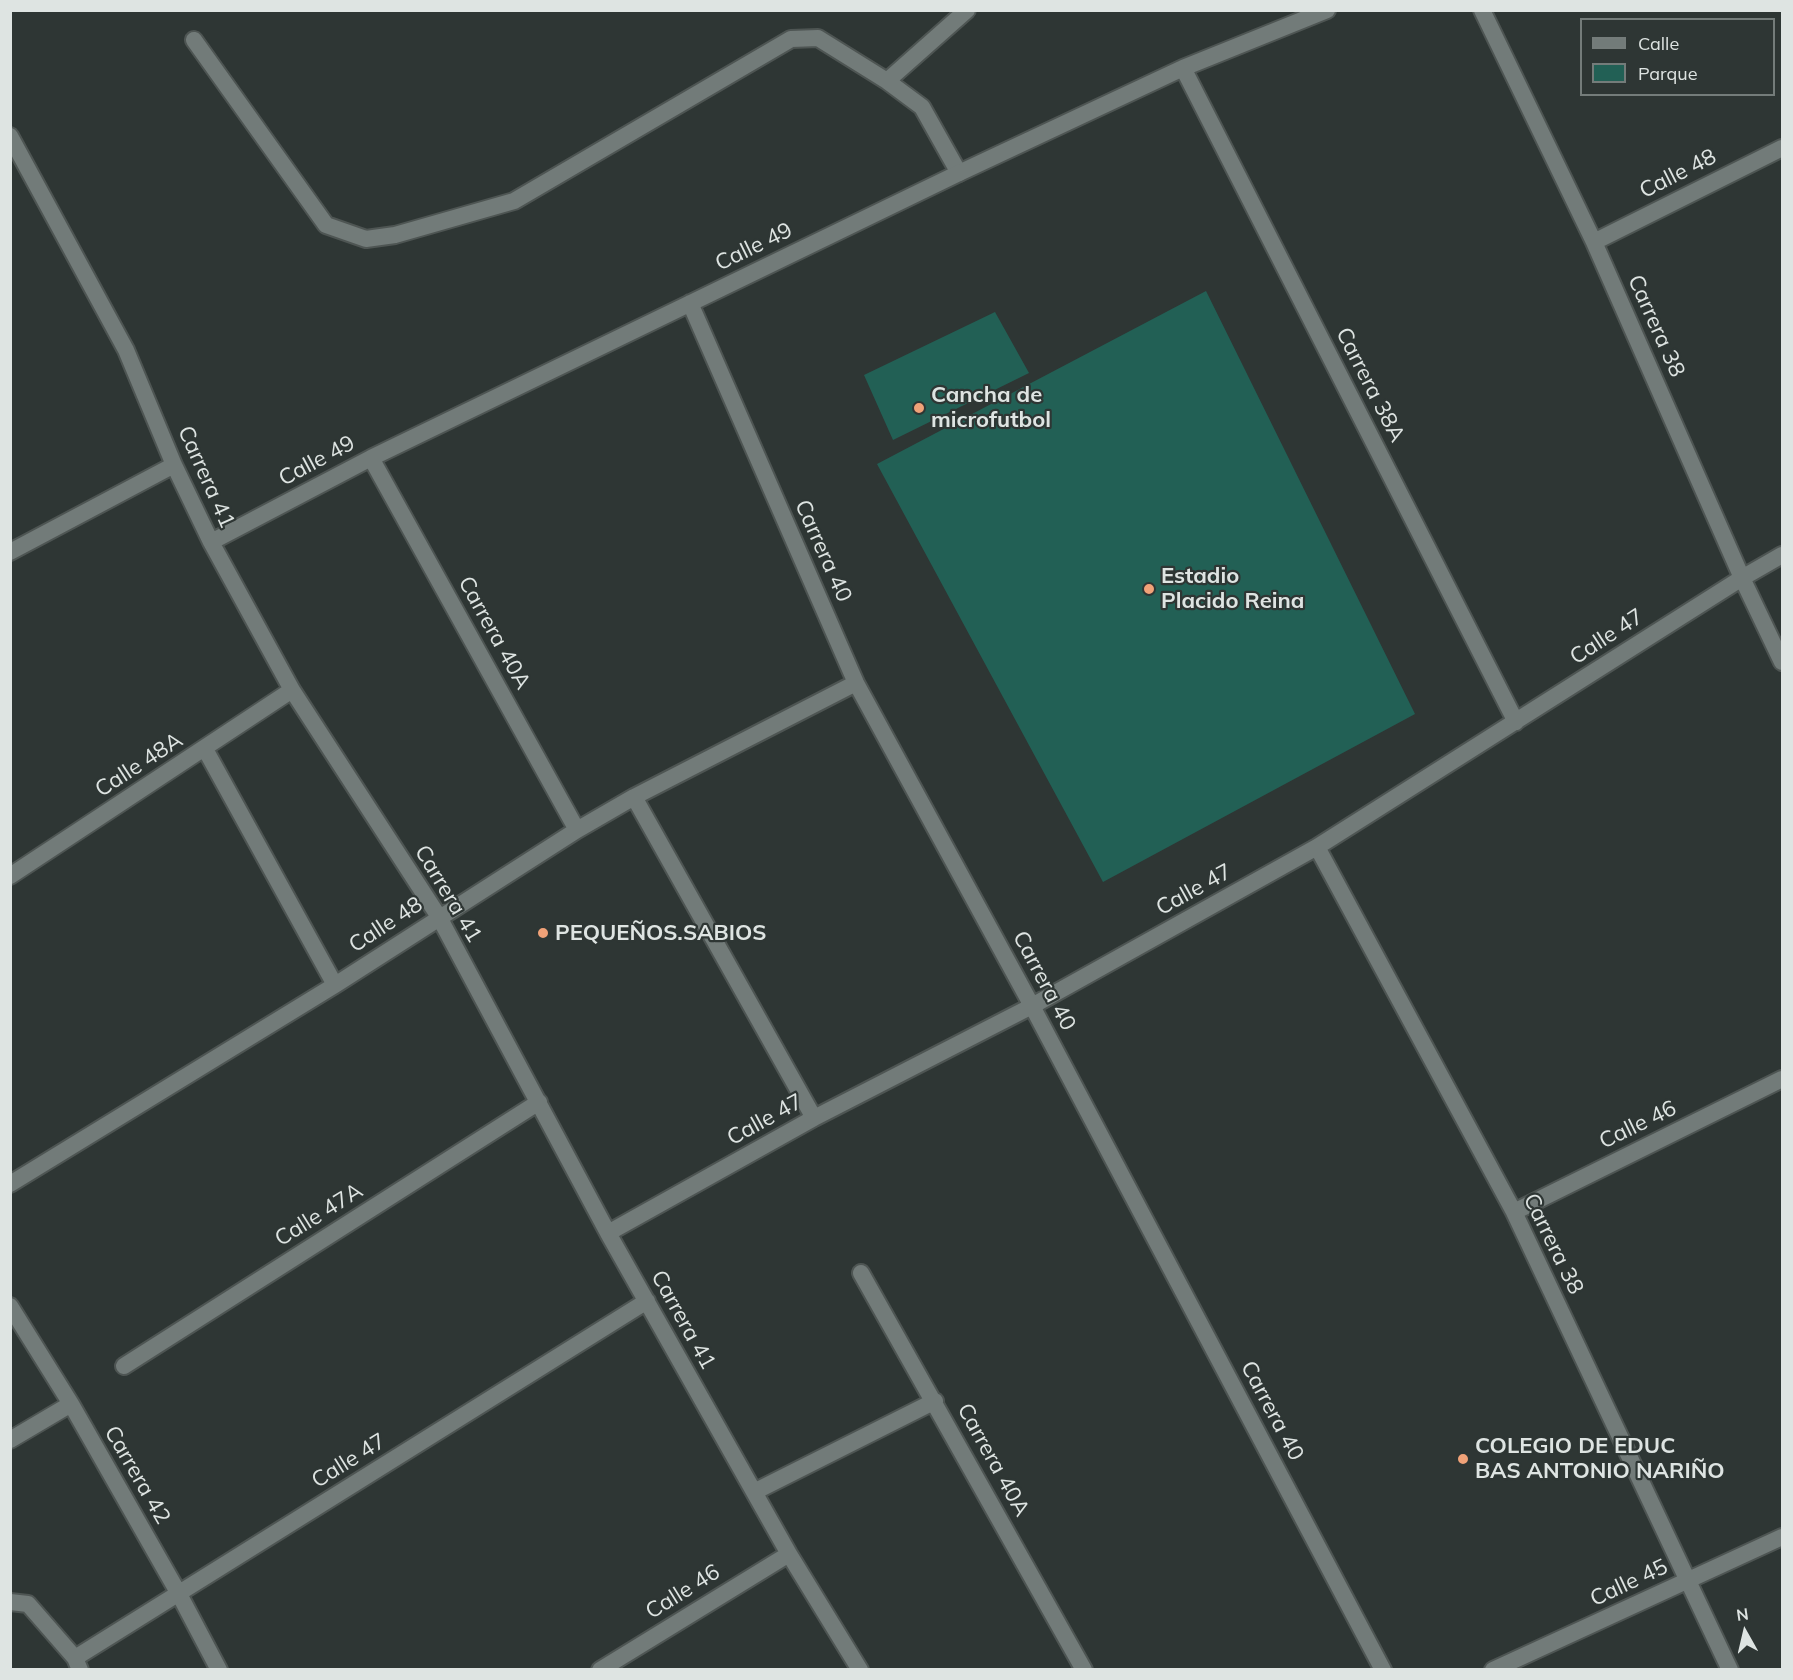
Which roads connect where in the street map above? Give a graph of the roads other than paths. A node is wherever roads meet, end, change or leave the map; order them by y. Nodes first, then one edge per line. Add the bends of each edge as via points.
1 (967, 10) edge
2 (1327, 10) edge
3 (1482, 10) edge
4 (194, 40) dead end
5 (1183, 68) junction
6 (887, 81) junction
7 (10, 136) edge
8 (1782, 148) edge
9 (959, 173) junction
10 (1594, 242) junction
11 (690, 303) junction
12 (371, 458) junction
13 (174, 465) junction
14 (210, 542) junction
15 (10, 552) edge
16 (1782, 555) edge
17 (1742, 578) junction
18 (1782, 662) edge
19 (856, 683) junction
20 (292, 690) junction
21 (1516, 722) junction
22 (205, 749) junction
23 (634, 797) junction
24 (577, 830) junction
25 (1317, 847) junction
26 (10, 876) edge
27 (439, 917) junction
28 (335, 985) junction
29 (1032, 1006) junction
30 (1782, 1079) edge
31 (539, 1102) junction
32 (814, 1118) junction
33 (10, 1184) edge
34 (1514, 1212) junction
35 (608, 1233) junction
36 (861, 1273) dead end
37 (647, 1301) junction
38 (10, 1306) edge
39 (124, 1366) dead end
40 (934, 1401) junction
41 (71, 1404) junction
42 (10, 1440) edge
43 (754, 1492) junction
44 (1782, 1537) edge
45 (789, 1554) junction
46 (1687, 1581) junction
47 (179, 1594) junction
48 (10, 1602) edge
49 (78, 1664) edge
50 (219, 1670) edge
51 (600, 1670) edge
52 (860, 1670) edge
53 (1084, 1670) edge
54 (1383, 1670) edge
55 (1493, 1670) edge
56 (1730, 1670) edge

1 - 6 street
2 - 5 street, Calle 49
3 - 10 street, Carrera 38
4 - 6 street via 326,225 366,239 395,235 514,201 791,39 818,38
5 - 9 street, Calle 49
5 - 21 street, Carrera 38A
6 - 9 street via 922,107
7 - 13 street, Carrera 41 via 126,350
8 - 10 street, Calle 48
9 - 11 street, Calle 49
10 - 17 street, Carrera 38
11 - 12 street, Calle 49
11 - 19 street, Carrera 40
12 - 14 street, Calle 49
12 - 24 street, Carrera 40A
13 - 14 street, Carrera 41
13 - 15 street
14 - 20 street, Carrera 41
16 - 17 street, Calle 47
17 - 18 street, Carrera 38
17 - 21 street, Calle 47
19 - 23 street, Calle 48
19 - 29 street, Carrera 40
20 - 22 street, Calle 48A
20 - 27 street, Carrera 41
21 - 25 street, Calle 47
22 - 26 street, Calle 48A
22 - 28 street
23 - 24 street, Calle 48
23 - 32 street
24 - 27 street, Calle 48
25 - 29 street, Calle 47
25 - 34 street, Carrera 38
27 - 28 street, Calle 48
27 - 31 street, Carrera 41
28 - 33 street, Calle 48
29 - 32 street, Calle 47
29 - 54 street, Carrera 40
30 - 34 street, Calle 46
31 - 35 street, Carrera 41
31 - 39 street, Calle 47A
32 - 35 street, Calle 47
34 - 46 street, Carrera 38
35 - 37 street, Carrera 41
36 - 40 street, Carrera 40A
37 - 43 street, Carrera 41
37 - 47 street, Calle 47
38 - 41 street, Carrera 42
40 - 43 street
40 - 53 street, Carrera 40A
41 - 42 street
41 - 47 street, Carrera 42
43 - 45 street, Carrera 41
44 - 46 street, Calle 45
45 - 51 street, Calle 46
45 - 52 street, Carrera 41
46 - 55 street, Calle 45
46 - 56 street, Carrera 38
47 - 49 street, Calle 47 via 153,1608
47 - 50 street, Carrera 42
48 - 49 street via 28,1604

